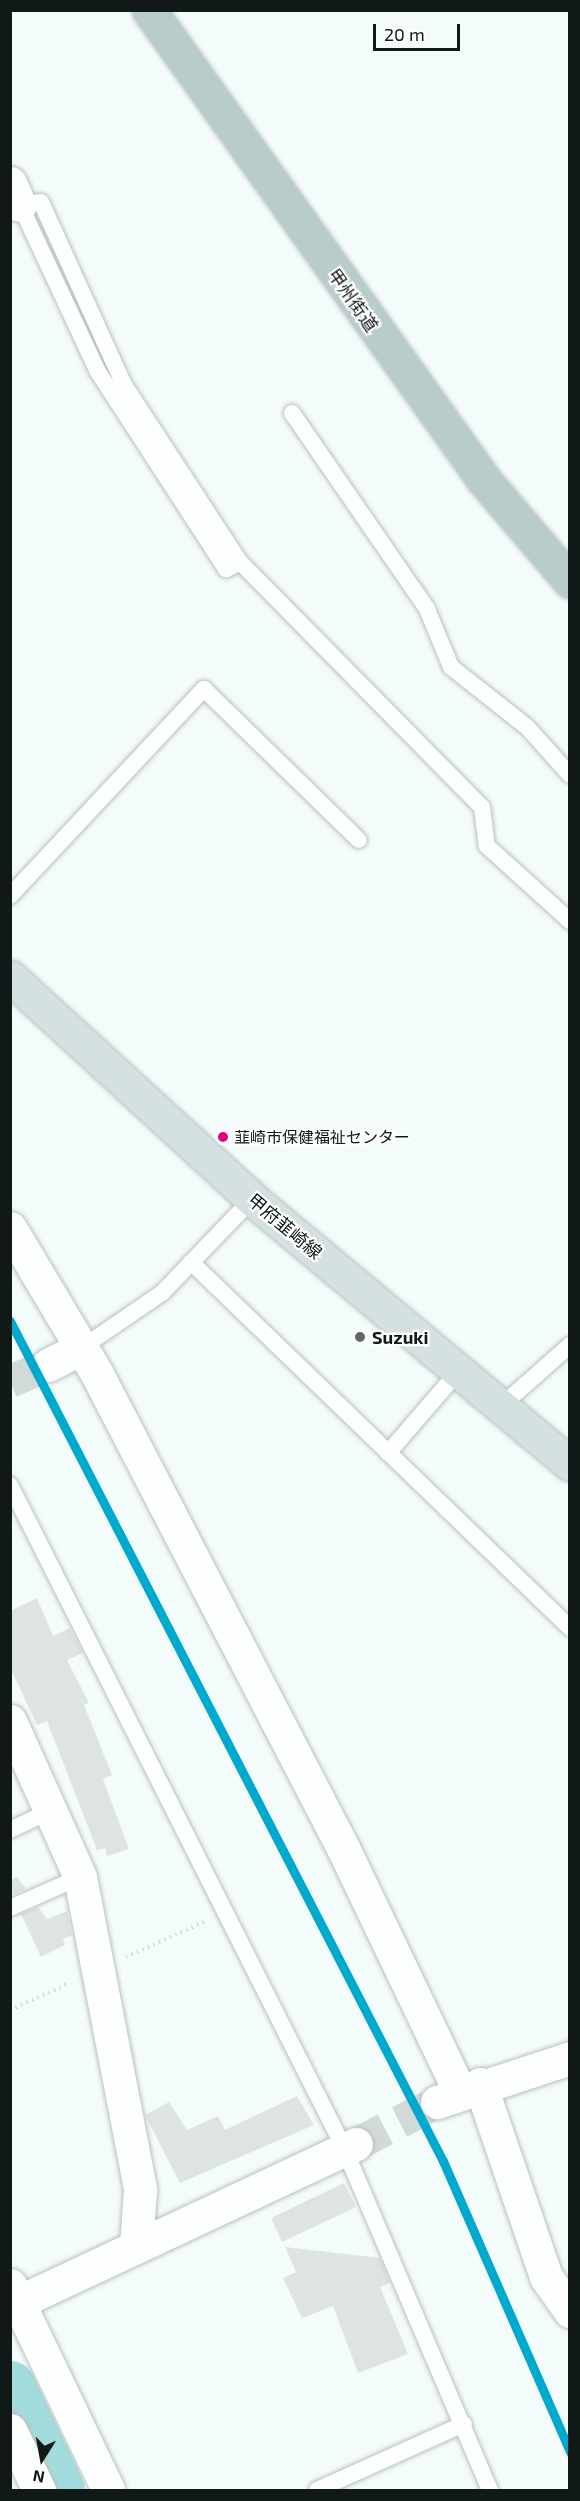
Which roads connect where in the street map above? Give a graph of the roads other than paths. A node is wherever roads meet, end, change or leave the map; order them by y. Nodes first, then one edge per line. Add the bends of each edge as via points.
1 (149, 10) edge
2 (15, 194) edge
3 (292, 413) dead end
4 (570, 581) edge
5 (570, 775) edge
6 (359, 840) dead end
7 (10, 896) edge
8 (570, 921) edge
9 (10, 977) edge
10 (252, 1199) junction
11 (10, 1228) edge
12 (191, 1262) junction
13 (570, 1345) edge
14 (83, 1347) junction
15 (48, 1365) tunnel mouth
16 (458, 1372) junction
17 (500, 1407) junction
18 (388, 1453) junction
19 (570, 1464) edge
20 (10, 1485) edge
21 (570, 1628) edge
22 (14, 1738) edge
23 (50, 1811) junction
24 (10, 1830) edge
25 (80, 1877) junction
26 (10, 1908) edge
27 (570, 2058) edge
28 (459, 2093) junction
29 (350, 2146) junction
30 (136, 2246) junction
31 (558, 2275) edge
32 (13, 2298) edge
33 (570, 2311) edge
34 (464, 2424) junction
35 (10, 2430) edge
36 (39, 2490) edge
37 (108, 2490) edge
38 (317, 2490) edge
39 (490, 2490) edge

1 - 4 highway, 甲州街道 via 477,470
2 - 8 lane via 41,202 124,385 240,562 482,807 487,846
3 - 5 lane via 427,609 451,667 527,727
6 - 7 lane via 204,689
9 - 10 main road, 甲府韮崎線
10 - 12 lane
10 - 16 main road, 甲府韮崎線
11 - 14 street
12 - 14 lane via 162,1293
12 - 18 lane
13 - 17 lane
14 - 15 street
14 - 28 street via 344,1850
16 - 17 main road, 甲府韮崎線
16 - 18 lane
17 - 19 main road, 甲府韮崎線
18 - 21 lane
20 - 29 lane
22 - 23 street
23 - 24 lane
23 - 25 street
25 - 26 lane
25 - 30 street via 140,2190
27 - 28 street
28 - 31 street
29 - 30 street
29 - 34 lane
30 - 32 street
31 - 33 street
32 - 37 street
34 - 38 lane
34 - 39 lane
35 - 36 street

